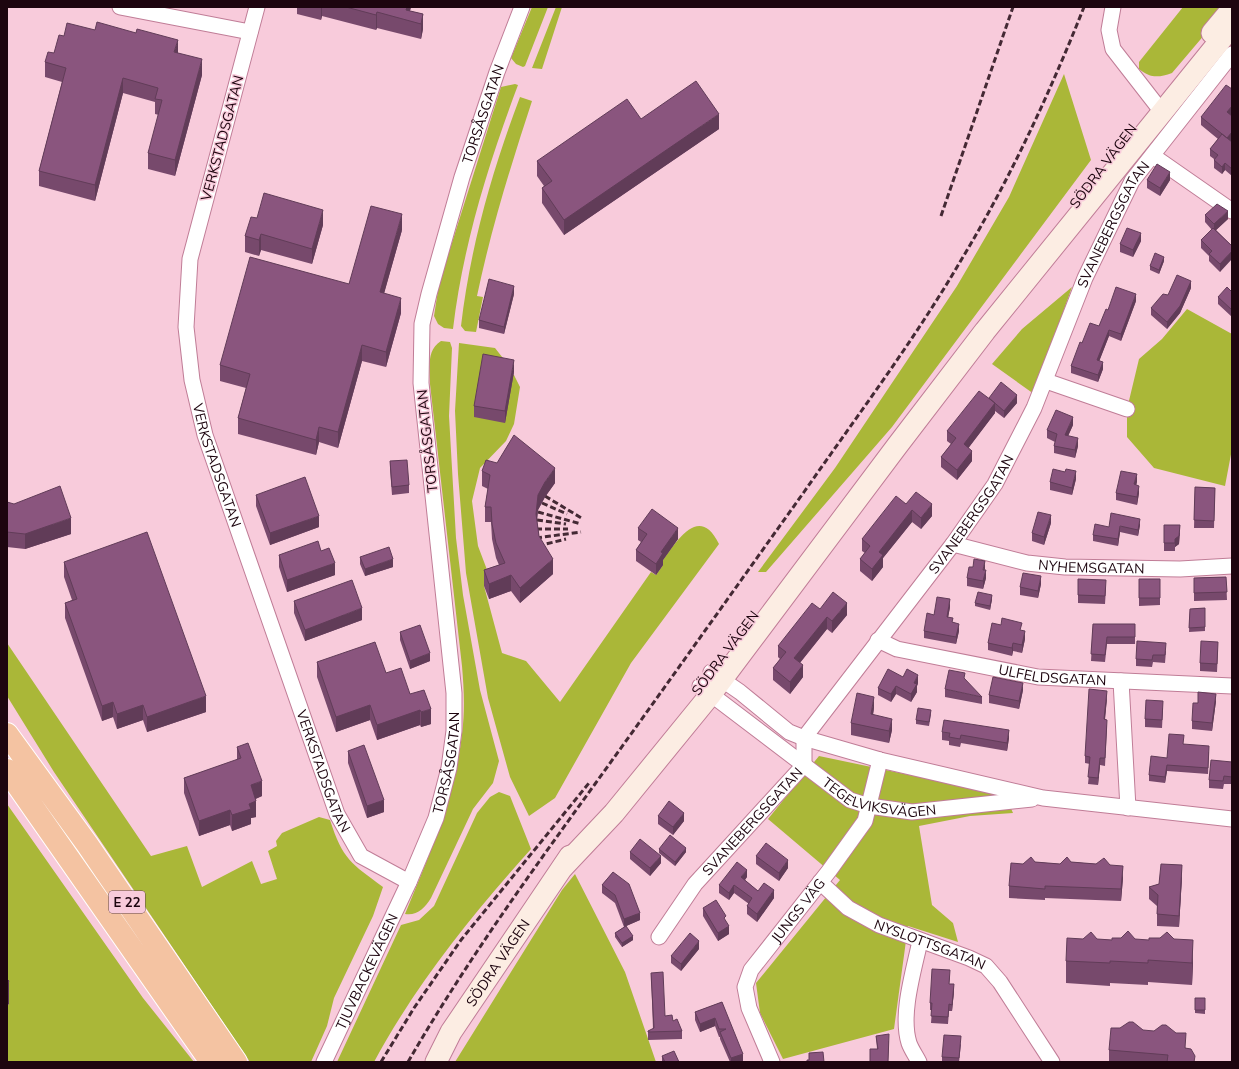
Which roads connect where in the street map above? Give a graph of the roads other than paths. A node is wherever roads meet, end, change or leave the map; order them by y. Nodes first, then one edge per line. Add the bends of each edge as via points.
1 (120, 7) edge
2 (257, 7) edge
3 (522, 7) edge
4 (1113, 7) edge
5 (1232, 9) edge
6 (1232, 26) edge
7 (250, 32) junction
8 (1232, 54) edge
9 (1157, 107) junction
10 (1153, 156) junction
11 (1232, 211) edge
12 (1046, 381) junction
13 (1127, 408) dead end
14 (953, 544) junction
15 (1232, 566) edge
16 (878, 640) junction
17 (1121, 682) junction
18 (711, 683) junction
19 (1232, 686) edge
20 (10, 736) edge
21 (804, 738) junction
22 (880, 760) junction
23 (804, 765) junction
24 (7, 770) edge
25 (1042, 798) junction
26 (869, 806) junction
27 (1128, 808) junction
28 (1232, 818) edge
29 (409, 882) junction
30 (820, 882) junction
31 (659, 937) dead end
32 (920, 941) junction
33 (211, 1062) edge
34 (236, 1062) edge
35 (324, 1062) edge
36 (436, 1062) edge
37 (772, 1062) edge
38 (919, 1062) edge
39 (1052, 1062) edge

1 - 7 street
2 - 7 street, VERKSTADSGATAN
3 - 29 street, TORSÅSGATAN via 462,177 422,324 422,383 454,693 454,730 449,768 436,818
4 - 9 street via 1109,30 1112,49
5 - 9 main road, SÖDRA VÄGEN
6 - 9 main road, SÖDRA VÄGEN
7 - 29 street, VERKSTADSGATAN via 190,259 186,327 192,380 205,434 337,814 361,856
8 - 10 street, SVANEBERGSGATAN
9 - 18 main road, SÖDRA VÄGEN
10 - 11 street
10 - 12 street, SVANEBERGSGATAN via 1132,181 1113,218 1085,278
12 - 13 street
12 - 14 street, SVANEBERGSGATAN via 995,484
14 - 15 street, NYHEMSGATAN via 1027,563 1065,567 1180,569
14 - 16 street, SVANEBERGSGATAN
16 - 17 street, ULFELDSGATAN via 904,650 1038,677
16 - 21 street, SVANEBERGSGATAN
17 - 19 street, ULFELDSGATAN
17 - 27 street
18 - 21 street, TEGELVIKSVÄGEN
18 - 23 street, TEGELVIKSVÄGEN
18 - 36 main road, SÖDRA VÄGEN via 614,813 563,867 451,1032
20 - 34 highway, E 22
21 - 22 street, TEGELVIKSVÄGEN
21 - 23 street, SVANEBERGSGATAN
22 - 25 street, TEGELVIKSVÄGEN
22 - 26 street, JUNGS VÄG
23 - 26 street, TEGELVIKSVÄGEN via 850,800
23 - 31 street, SVANEBERGSGATAN via 695,884
24 - 33 highway, E 22
25 - 26 street, TEGELVIKSVÄGEN via 912,812
25 - 27 street, TEGELVIKSVÄGEN
26 - 30 street, JUNGS VÄG via 859,831
27 - 28 street, TEGELVIKSVÄGEN
29 - 35 street, TJUVBACKEVÄGEN
30 - 32 street, NYSLOTTSGATAN via 848,908
30 - 37 street, JUNGS VÄG via 751,970 745,987 749,1008
32 - 38 street via 906,1020 909,1042
32 - 39 street, NYSLOTTSGATAN via 986,966 1000,982

